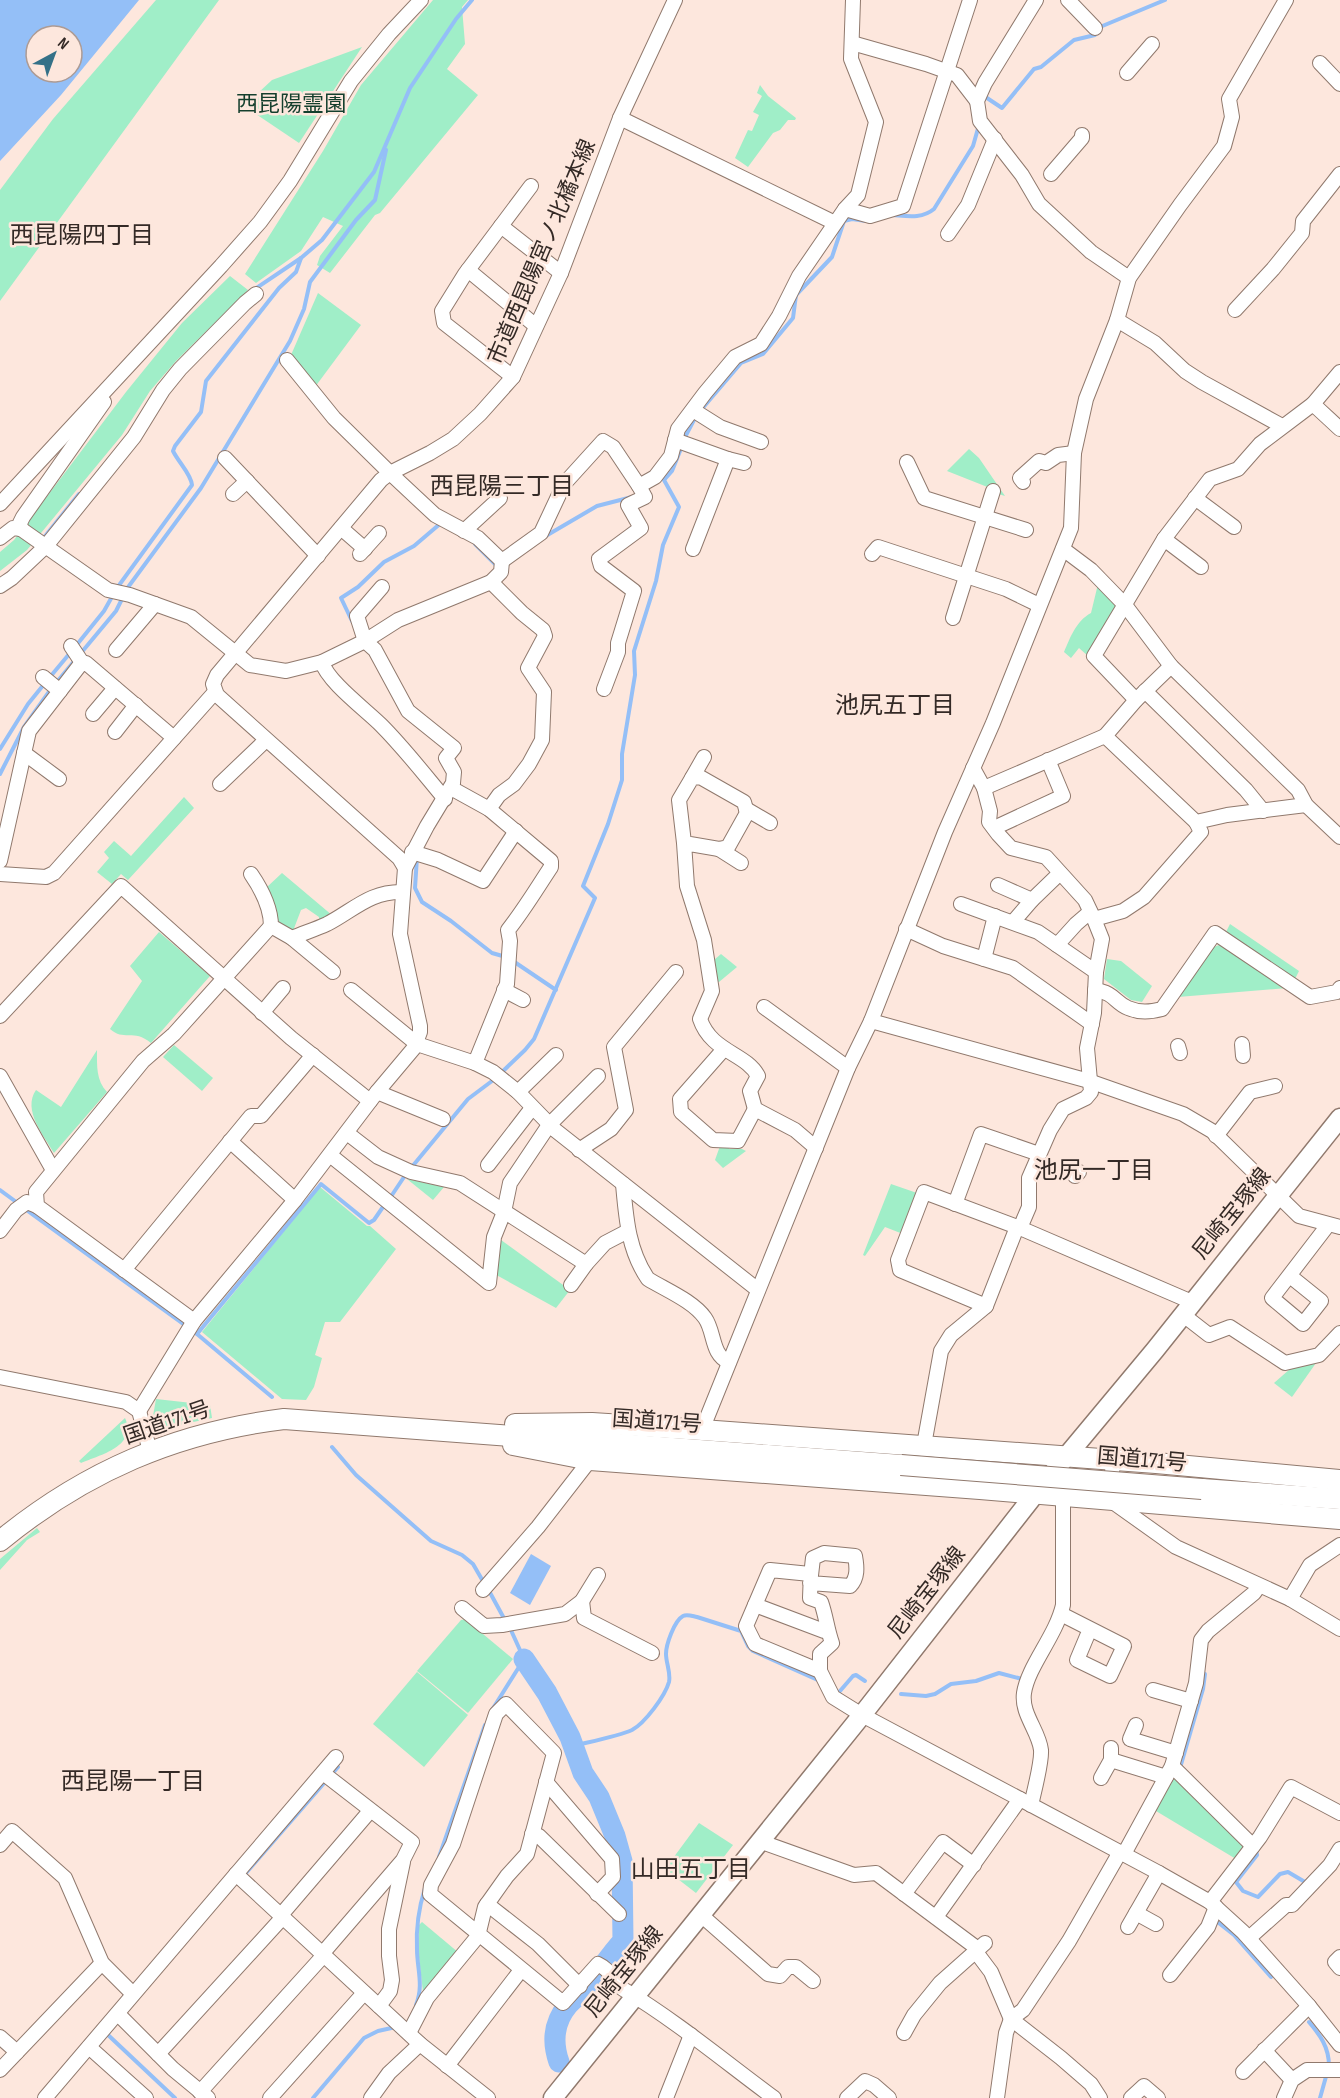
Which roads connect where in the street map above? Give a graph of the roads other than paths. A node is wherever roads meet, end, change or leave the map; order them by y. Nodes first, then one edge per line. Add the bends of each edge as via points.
1 (421, 0) edge
2 (675, 0) edge
3 (853, 0) edge
4 (970, 0) edge
5 (1036, 0) edge
6 (1068, 0) edge
7 (1286, 0) edge
8 (1095, 28) dead end
9 (852, 43) junction
10 (1152, 44) dead end
11 (1320, 63) dead end
12 (946, 72) junction
13 (1127, 73) dead end
14 (1340, 84) edge
15 (977, 101) junction
16 (620, 118) junction
17 (1082, 135) dead end
18 (994, 139) junction
19 (1051, 174) dead end
20 (1338, 181) edge
21 (531, 186) dead end
22 (845, 209) junction
23 (835, 223) junction
24 (501, 226) junction
25 (951, 228) dead end
26 (468, 270) junction
27 (561, 273) junction
28 (1129, 279) junction
29 (256, 294) dead end
30 (1235, 310) dead end
31 (1117, 320) junction
32 (537, 326) junction
33 (287, 360) dead end
34 (1340, 372) edge
35 (513, 377) junction
36 (116, 381) junction
37 (1312, 404) junction
38 (697, 412) junction
39 (1282, 426) junction
40 (1340, 429) edge
41 (675, 440) junction
42 (761, 442) dead end
43 (1074, 453) junction
44 (225, 458) dead end
45 (728, 459) junction
46 (744, 463) dead end
47 (912, 466) dead end
48 (390, 473) junction
49 (247, 481) junction
50 (1023, 482) dead end
51 (639, 486) junction
52 (993, 491) dead end
53 (233, 494) dead end
54 (500, 498) dead end
55 (1195, 498) junction
56 (0, 504) edge
57 (985, 517) junction
58 (1234, 527) dead end
59 (341, 528) junction
60 (1026, 530) dead end
61 (464, 531) junction
62 (26, 533) junction
63 (379, 533) dead end
64 (0, 538) edge
65 (1164, 540) junction
66 (45, 546) junction
67 (693, 549) dead end
68 (1063, 549) junction
69 (872, 554) dead end
70 (318, 556) junction
71 (501, 561) junction
72 (1201, 567) dead end
73 (966, 576) junction
74 (492, 582) junction
75 (0, 586) edge
76 (382, 587) dead end
77 (154, 604) junction
78 (1039, 605) junction
79 (1125, 605) junction
80 (953, 618) dead end
81 (365, 641) junction
82 (71, 646) dead end
83 (116, 650) dead end
84 (235, 653) junction
85 (322, 662) junction
86 (83, 664) junction
87 (1171, 666) junction
88 (43, 677) dead end
89 (115, 688) junction
90 (604, 688) dead end
91 (58, 690) junction
92 (215, 692) junction
93 (1141, 696) junction
94 (136, 705) junction
95 (93, 714) dead end
96 (115, 732) dead end
97 (1105, 736) junction
98 (174, 738) junction
99 (266, 740) junction
100 (24, 753) junction
101 (704, 757) dead end
102 (1048, 760) junction
103 (973, 768) junction
104 (692, 778) junction
105 (59, 779) dead end
106 (220, 784) dead end
107 (984, 788) junction
108 (448, 793) junction
109 (743, 798) junction
110 (1306, 805) junction
111 (489, 809) junction
112 (1263, 812) junction
113 (1196, 822) junction
114 (770, 823) dead end
115 (994, 828) junction
116 (516, 831) junction
117 (1340, 837) edge
118 (684, 843) junction
119 (719, 849) junction
120 (412, 852) junction
121 (0, 861) edge
122 (741, 863) dead end
123 (405, 868) junction
124 (1060, 873) junction
125 (0, 874) edge
126 (251, 874) dead end
127 (998, 885) dead end
128 (403, 892) junction
129 (1032, 900) junction
130 (961, 904) dead end
131 (1092, 915) junction
132 (995, 916) junction
133 (1013, 922) junction
134 (271, 926) junction
135 (906, 929) junction
136 (292, 938) junction
137 (1057, 945) junction
138 (984, 959) junction
139 (333, 972) dead end
140 (676, 972) dead end
141 (1096, 972) junction
142 (223, 979) junction
143 (283, 988) dead end
144 (1340, 988) edge
145 (351, 990) dead end
146 (504, 990) junction
147 (1095, 990) junction
148 (523, 1000) dead end
149 (262, 1013) junction
150 (766, 1014) dead end
151 (0, 1016) edge
152 (871, 1021) junction
153 (1092, 1024) junction
154 (417, 1044) junction
155 (724, 1049) junction
156 (313, 1055) junction
157 (556, 1055) dead end
158 (475, 1063) junction
159 (848, 1068) junction
160 (598, 1076) dead end
161 (1089, 1081) junction
162 (1275, 1086) dead end
163 (2, 1088) edge
164 (518, 1092) junction
165 (373, 1097) junction
166 (532, 1108) junction
167 (755, 1109) junction
168 (1340, 1118) edge
169 (443, 1119) dead end
170 (549, 1125) junction
171 (347, 1133) junction
172 (1216, 1136) junction
173 (230, 1141) junction
174 (816, 1148) junction
175 (579, 1150) junction
176 (1039, 1154) junction
177 (330, 1155) junction
178 (488, 1165) dead end
179 (53, 1170) junction
180 (623, 1184) junction
181 (1278, 1195) junction
182 (296, 1200) junction
183 (955, 1204) junction
184 (27, 1206) junction
185 (504, 1212) junction
186 (1, 1226) edge
187 (1334, 1226) edge
188 (1019, 1227) junction
189 (628, 1231) junction
190 (586, 1264) junction
191 (124, 1270) junction
192 (1290, 1276) dead end
193 (571, 1284) dead end
194 (758, 1290) junction
195 (986, 1306) junction
196 (1187, 1308) junction
197 (194, 1321) junction
198 (1340, 1333) edge
199 (729, 1362) junction
200 (0, 1377) edge
201 (139, 1412) junction
202 (440, 1430) junction
203 (702, 1430) junction
204 (924, 1445) junction
205 (150, 1451) junction
206 (984, 1452) junction
207 (1065, 1457) junction
208 (590, 1460) junction
209 (1113, 1460) junction
210 (1156, 1463) junction
211 (1340, 1480) edge
212 (980, 1489) junction
213 (1035, 1494) junction
214 (1063, 1496) junction
215 (1340, 1499) edge
216 (1110, 1500) junction
217 (1154, 1503) junction
218 (1340, 1518) edge
219 (0, 1541) edge
220 (1340, 1545) edge
221 (598, 1575) dead end
222 (1259, 1586) junction
223 (486, 1587) dead end
224 (1290, 1599) junction
225 (582, 1601) junction
226 (755, 1605) junction
227 (462, 1608) dead end
228 (1061, 1614) junction
229 (1090, 1629) junction
230 (1340, 1629) edge
231 (828, 1631) junction
232 (652, 1653) dead end
233 (820, 1671) junction
234 (1154, 1690) dead end
235 (1191, 1701) junction
236 (862, 1715) junction
237 (1136, 1725) dead end
238 (1176, 1752) junction
239 (336, 1757) dead end
240 (1169, 1772) junction
241 (323, 1773) junction
242 (1101, 1778) dead end
243 (546, 1782) junction
244 (1026, 1802) junction
245 (370, 1811) junction
246 (1340, 1813) edge
247 (532, 1834) junction
248 (759, 1840) junction
249 (0, 1845) edge
250 (1253, 1846) junction
251 (1340, 1849) edge
252 (1122, 1853) junction
253 (403, 1860) junction
254 (974, 1865) junction
255 (1159, 1873) junction
256 (236, 1875) junction
257 (597, 1894) junction
258 (904, 1894) junction
259 (487, 1904) junction
260 (1213, 1905) junction
261 (1136, 1913) junction
262 (619, 1914) dead end
263 (701, 1915) junction
264 (282, 1916) junction
265 (936, 1917) junction
266 (1156, 1924) dead end
267 (1128, 1927) dead end
268 (478, 1935) junction
269 (1249, 1938) junction
270 (980, 1948) junction
271 (323, 1955) junction
272 (1340, 1957) edge
273 (102, 1963) junction
274 (1340, 1968) edge
275 (521, 1970) junction
276 (1170, 1975) dead end
277 (813, 1981) dead end
278 (580, 1986) junction
279 (364, 1993) junction
280 (133, 1994) junction
281 (636, 1996) junction
282 (379, 2006) junction
283 (1309, 2006) junction
284 (118, 2014) junction
285 (1011, 2019) junction
286 (1335, 2026) edge
287 (403, 2027) junction
288 (903, 2029) dead end
289 (691, 2035) junction
290 (0, 2037) edge
291 (420, 2044) junction
292 (1340, 2045) edge
293 (89, 2047) junction
294 (1264, 2050) junction
295 (16, 2052) junction
296 (158, 2054) junction
297 (447, 2066) junction
298 (0, 2070) edge
299 (1340, 2070) edge
300 (1243, 2072) dead end
301 (1292, 2080) junction
302 (757, 2094) edge
303 (204, 2095) edge
304 (143, 2097) edge
305 (45, 2098) edge
306 (270, 2098) edge
307 (370, 2098) edge
308 (489, 2098) edge
309 (553, 2098) edge
310 (666, 2098) edge
311 (774, 2098) edge
312 (847, 2098) edge
313 (889, 2098) edge
314 (997, 2098) edge
315 (1100, 2098) edge
316 (1131, 2098) edge
317 (1158, 2098) edge
318 (1284, 2098) edge

1 - 36 street via 351,81 260,222
2 - 16 street, 市道西昆陽宮ノ北橘本線
3 - 9 street
4 - 12 street
5 - 15 street
6 - 8 street
7 - 28 street via 1230,99 1232,117 1224,146
9 - 12 street
9 - 22 street via 850,59 876,122 858,195
10 - 13 street
11 - 14 street
12 - 15 street via 957,75
12 - 22 street via 903,206 870,216
15 - 18 street via 980,121
16 - 23 street
16 - 27 street, 市道西昆陽宮ノ北橘本線
17 - 19 street
18 - 25 street via 968,205
18 - 28 street via 1022,175 1038,204 1091,252
20 - 30 street via 1304,221 1302,232 1273,269
21 - 24 street
22 - 23 street
23 - 38 street via 761,344 735,357
24 - 26 street
24 - 27 street
26 - 32 street
26 - 35 street via 442,310 444,323
27 - 32 street, 市道西昆陽宮ノ北橘本線
28 - 31 street
29 - 66 street via 180,369 134,437
31 - 39 street via 1155,343 1193,376
31 - 43 street via 1086,399
32 - 35 street, 市道西昆陽宮ノ北橘本線
33 - 48 street via 334,418
34 - 37 street
35 - 48 street, 市道西昆陽宮ノ北橘本線 via 453,439
36 - 56 street
36 - 62 street via 23,517 20,523
37 - 39 street
37 - 40 street
38 - 41 street via 678,429
38 - 42 street via 720,427
39 - 55 street via 1238,469 1210,479
41 - 45 street
41 - 51 street via 671,456 655,477
43 - 50 street via 1058,455 1046,463 1036,457 1020,478
43 - 68 street via 1071,528
44 - 49 street
45 - 46 street
45 - 67 street via 712,518
47 - 57 street via 924,498
48 - 59 street, 市道西昆陽宮ノ北橘本線
48 - 61 street via 435,515
49 - 53 street
49 - 70 street
51 - 71 street via 613,447 603,441 564,484 542,533
51 - 90 street via 645,497 628,505 641,528 598,560 634,591
52 - 57 street
54 - 61 street
55 - 58 street
55 - 65 street
57 - 60 street
57 - 73 street
59 - 63 street via 362,552
59 - 70 street, 市道西昆陽宮ノ北橘本線
61 - 71 street via 478,538
62 - 64 street via 13,528
62 - 66 street
65 - 72 street
65 - 79 street
66 - 75 street
66 - 77 street via 108,590
68 - 78 street
68 - 79 street via 1091,570
69 - 73 street via 878,547
70 - 84 street, 市道西昆陽宮ノ北橘本線
71 - 74 street via 501,572
73 - 78 street
73 - 80 street
74 - 81 street via 398,620
74 - 111 street via 545,636 528,668 544,692 542,740 514,784
76 - 81 street via 357,616
77 - 83 street
77 - 84 street via 191,617
78 - 103 street
79 - 87 street
79 - 93 street via 1094,656
81 - 85 street
81 - 108 street via 375,650 408,711 454,748 446,758 454,772
82 - 86 street
84 - 85 street via 250,665 286,671
84 - 92 street, 市道西昆陽宮ノ北橘本線 via 214,680
85 - 108 street via 333,680
86 - 89 street
86 - 91 street
87 - 93 street
87 - 110 street via 1298,790
88 - 91 street
89 - 94 street
89 - 95 street
91 - 100 street via 29,731
92 - 98 street
92 - 99 street
93 - 97 street
93 - 112 street via 1246,790
94 - 96 street
94 - 98 street
97 - 102 street
97 - 113 street
98 - 125 street via 54,873 46,877
99 - 106 street
99 - 123 street via 399,858
100 - 105 street
100 - 121 street
101 - 104 street
102 - 107 street
102 - 115 street via 1063,796
103 - 107 street
103 - 135 street
104 - 109 street via 700,777
104 - 118 street via 679,800
107 - 115 street via 989,822
108 - 111 street
108 - 120 street
109 - 114 street
109 - 119 street via 747,813 728,847
110 - 112 street
110 - 117 street
111 - 116 street
112 - 113 street
113 - 131 street via 1201,832 1144,897 1123,910
115 - 124 street via 1011,848 1046,857
116 - 120 street via 483,881
116 - 146 street via 551,861 551,867 508,930 509,967
118 - 119 street
118 - 155 street via 687,886 704,940 712,991 700,1019 703,1029
119 - 122 street
120 - 123 street
123 - 128 street
124 - 129 street
124 - 131 street via 1085,900
126 - 134 street via 271,915
127 - 129 street
128 - 136 street via 387,892 362,902 327,924
128 - 154 street via 399,928 420,1026
129 - 133 street
130 - 132 street
131 - 137 street via 1076,924
131 - 141 street via 1101,939
132 - 133 street
132 - 138 street
133 - 137 street
134 - 136 street
134 - 142 street
135 - 138 street
135 - 152 street
136 - 139 street
137 - 141 street
138 - 153 street via 1013,968
140 - 175 street via 614,1047 626,1110 611,1129
141 - 147 street
142 - 149 street
142 - 151 street via 121,886
142 - 179 street via 174,1034 143,1061
143 - 149 street
144 - 147 street via 1310,997 1215,933 1162,1009 1146,1012 1127,1008 1108,992
145 - 154 street via 367,999
146 - 148 street
146 - 158 street
147 - 153 street
149 - 156 street
150 - 159 street via 800,1042
152 - 159 street
152 - 161 street
153 - 161 street via 1087,1048
154 - 158 street
154 - 165 street
155 - 167 street via 753,1068 758,1076 750,1090
155 - 167 street via 680,1099 681,1112 713,1140 738,1141
156 - 165 street
156 - 173 street via 261,1116 251,1116
157 - 164 street
158 - 164 street via 494,1072
159 - 174 street
160 - 170 street
161 - 172 street via 1183,1114
161 - 176 street via 1090,1095 1063,1109
162 - 172 street via 1250,1092
163 - 179 street
164 - 166 street
165 - 169 street
165 - 171 street
166 - 170 street
166 - 178 street
167 - 174 street via 795,1130
168 - 181 main road, 尼崎宝塚線
170 - 175 street
170 - 185 street via 510,1183
171 - 177 street
171 - 185 street via 378,1156 411,1172 460,1183
172 - 181 street
173 - 182 street
173 - 191 street
174 - 194 street
175 - 180 street
176 - 183 street via 981,1134
176 - 188 street via 1029,1178 1029,1207
177 - 182 street
177 - 185 street via 489,1283 494,1237
179 - 184 street
180 - 189 street
180 - 194 street
181 - 187 street via 1299,1216
181 - 196 main road, 尼崎宝塚線
182 - 197 street
183 - 188 street
183 - 195 street via 924,1192 898,1260 900,1270
184 - 186 street
184 - 191 street
185 - 190 street
187 - 192 street
188 - 195 street
188 - 196 street
189 - 190 street via 605,1243
189 - 199 street via 648,1278 706,1319 718,1353
190 - 193 street
191 - 197 street
194 - 199 street
195 - 204 street via 951,1335 940,1351
196 - 198 street via 1209,1335 1230,1327 1286,1363 1319,1354
196 - 207 main road, 尼崎宝塚線
197 - 201 street
199 - 203 street
200 - 201 street via 126,1402
201 - 205 street
202 - 203 highway via 500,1424 592,1423
202 - 205 highway, 国道171号 via 284,1419 213,1431
202 - 208 highway
202 - 215 highway, 国道171号, bridge
203 - 204 highway
204 - 206 highway
205 - 219 highway, 国道171号 via 80,1484
206 - 207 highway
206 - 212 street
207 - 209 highway
207 - 213 main road, 尼崎宝塚線
208 - 212 highway
208 - 223 street
209 - 210 highway
209 - 216 street
210 - 211 highway
210 - 217 street via 1149,1470 1147,1497
212 - 213 highway
213 - 214 highway
213 - 236 main road, 尼崎宝塚線
214 - 216 highway
214 - 228 street
216 - 217 highway
216 - 222 street via 1176,1546
217 - 218 highway
220 - 224 street via 1310,1564
221 - 225 street
222 - 224 street
222 - 235 street via 1201,1640
224 - 230 street
225 - 227 street via 565,1614 502,1625 484,1626
225 - 232 street via 584,1618
226 - 231 street
226 - 231 street via 770,1570 810,1578 810,1598 821,1602
226 - 233 street via 746,1626 755,1644
228 - 229 street
228 - 244 street via 1028,1679 1024,1695 1041,1751
229 - 229 street via 1077,1660 1110,1676 1128,1642
231 - 233 street via 832,1643 820,1654
233 - 236 street via 833,1697
234 - 235 street
235 - 238 street
236 - 244 street
236 - 248 main road, 尼崎宝塚線
237 - 238 street via 1130,1739
238 - 240 street
239 - 241 street
240 - 242 street via 1111,1754
240 - 250 street
240 - 252 street
241 - 245 street
241 - 256 street
243 - 247 street
243 - 257 street via 612,1859 613,1877
243 - 268 street via 554,1753 506,1704 496,1714 453,1844 431,1885 430,1894
244 - 252 street
244 - 254 street
245 - 253 street via 412,1842
245 - 264 street
246 - 250 street via 1291,1787
247 - 257 street via 539,1836
247 - 259 street via 527,1854
248 - 258 street via 854,1875 876,1873
248 - 263 main road, 尼崎宝塚線
249 - 273 street via 12,1831 65,1878
250 - 260 street
251 - 269 street via 1292,1905 1286,1905
252 - 255 street
252 - 285 street via 1023,2010
253 - 271 street
253 - 282 street via 389,1929 392,1980 390,1991
254 - 258 street via 943,1842
254 - 265 street
255 - 260 street
255 - 261 street
256 - 264 street
256 - 280 street
257 - 262 street
258 - 265 street
259 - 268 street
259 - 278 street via 538,1944
260 - 269 street
260 - 276 street via 1208,1927
261 - 266 street
261 - 267 street
263 - 277 street via 768,1974 780,1976 788,1967 796,1967
263 - 281 main road, 尼崎宝塚線
264 - 271 street
264 - 296 street
265 - 270 street
268 - 275 street
268 - 287 street
269 - 283 street
270 - 285 street
270 - 288 street via 920,2004
271 - 279 street
271 - 303 street
272 - 274 street via 1335,1962
273 - 280 street
273 - 295 street
275 - 278 street via 563,2003
275 - 297 street
278 - 281 street via 598,1964 615,1983
279 - 282 street
279 - 306 street
280 - 284 street
281 - 289 street
281 - 309 main road, 尼崎宝塚線
282 - 287 street
283 - 286 street
283 - 294 street
284 - 293 street
284 - 296 street
285 - 314 street
285 - 315 street via 1091,2084
286 - 292 street
287 - 291 street
289 - 302 street
289 - 310 street
290 - 295 street
291 - 297 street
291 - 307 street via 389,2073
293 - 304 street
293 - 305 street
294 - 300 street
294 - 301 street
295 - 298 street
296 - 303 street
297 - 308 street
299 - 301 street via 1307,2070
301 - 318 street
302 - 311 street
312 - 313 street via 865,2081
316 - 317 street via 1144,2086

